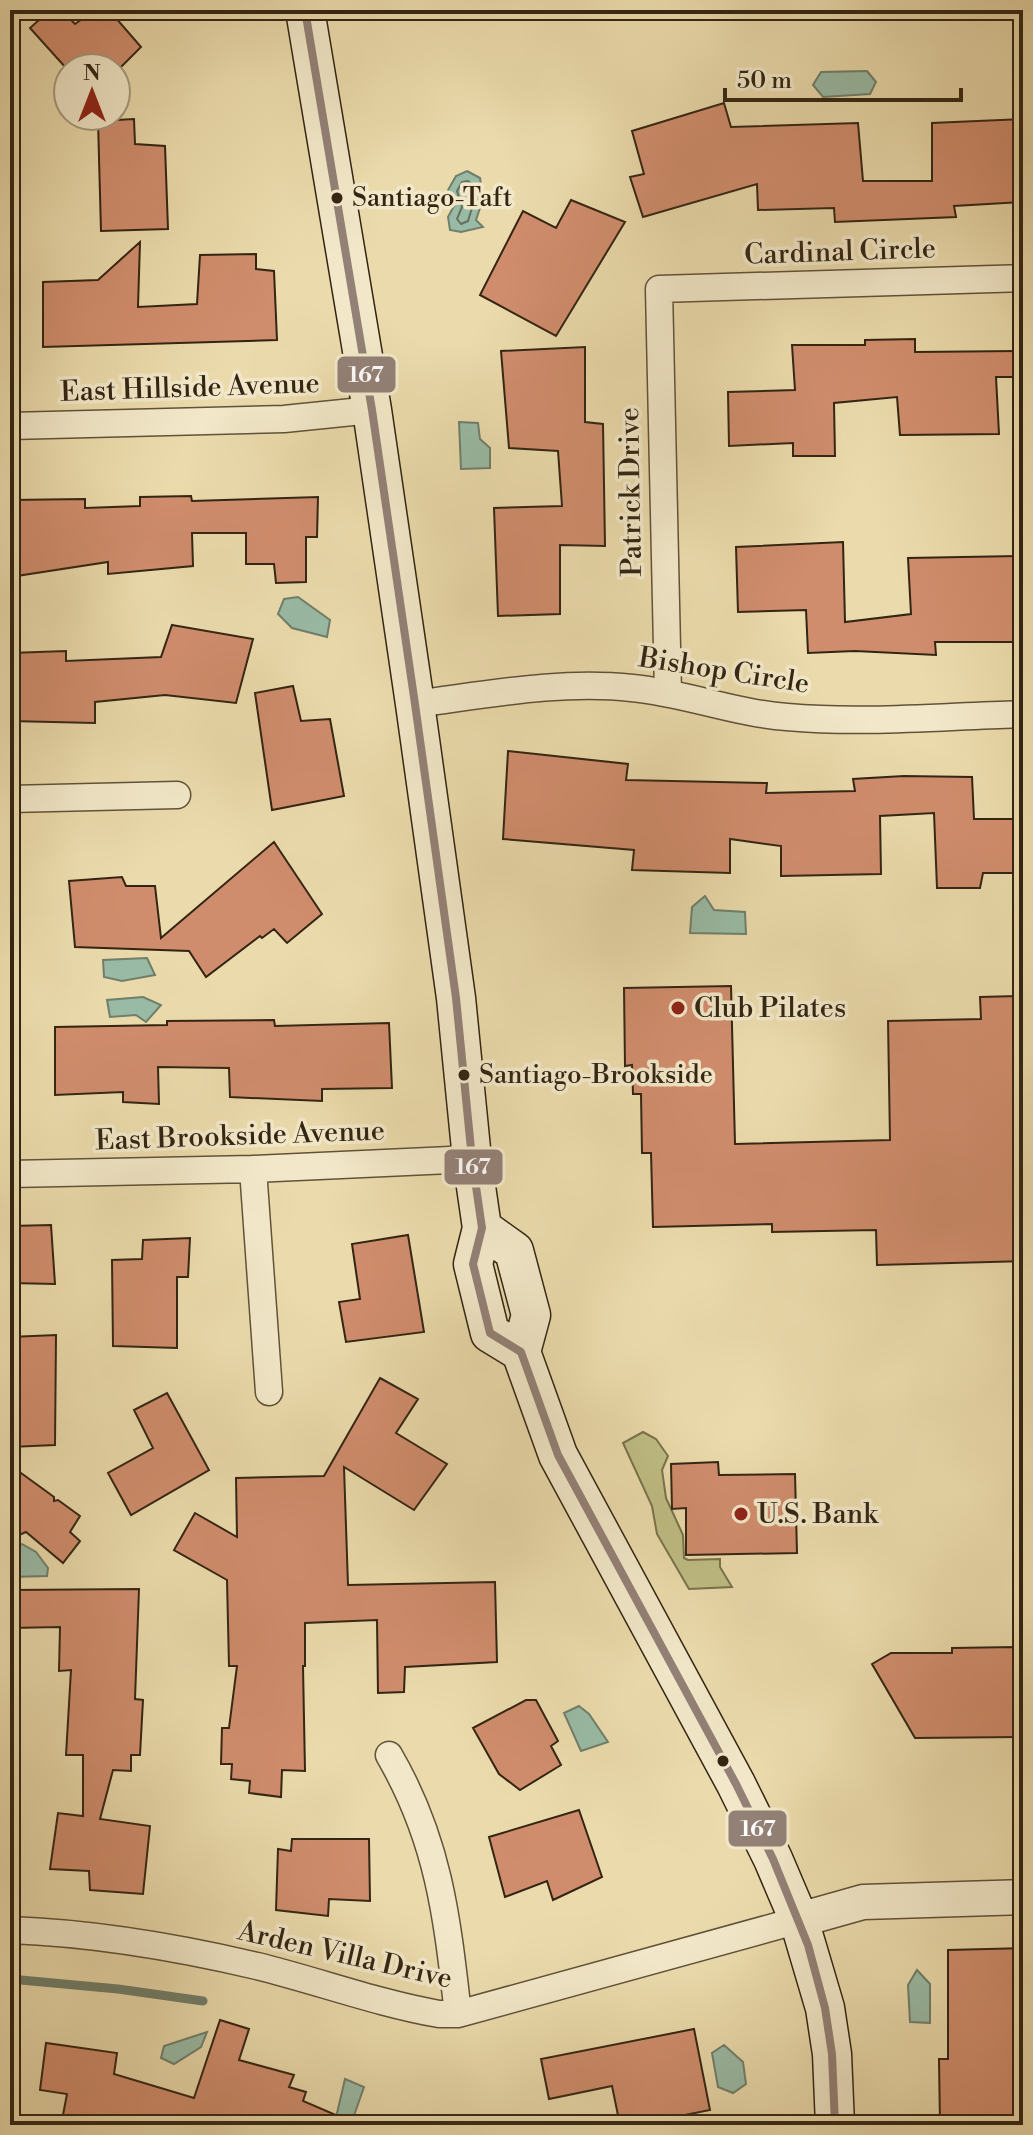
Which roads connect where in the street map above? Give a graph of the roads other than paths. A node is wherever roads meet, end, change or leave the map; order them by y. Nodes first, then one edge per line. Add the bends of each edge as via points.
1 (305, 10) edge
2 (1023, 278) edge
3 (659, 289) joint
4 (372, 410) junction
5 (10, 426) edge
6 (668, 693) junction
7 (415, 704) junction
8 (1023, 714) edge
9 (177, 795) dead end
10 (10, 799) edge
11 (472, 1159) junction
12 (253, 1169) junction
13 (10, 1174) edge
14 (269, 1392) dead end
15 (389, 1755) dead end
16 (1023, 1897) edge
17 (799, 1920) junction
18 (10, 1930) edge
19 (458, 2014) junction
20 (835, 2125) edge

1 - 4 main road
2 - 3 street, Cardinal Circle
3 - 6 street, Patrick Drive
4 - 5 street, East Hillside Avenue via 270,420
4 - 7 main road
6 - 7 street, Bishop Circle via 565,686
6 - 8 street, Bishop Circle via 747,713 788,717
7 - 11 main road via 456,998
9 - 10 street
11 - 12 street, East Brookside Avenue
11 - 17 main road via 482,1228 473,1264 490,1333 521,1352 558,1455 736,1784
12 - 13 street, East Brookside Avenue
12 - 14 street
15 - 19 street via 413,1801 438,1874
16 - 17 street via 863,1902
17 - 19 street, Arden Villa Drive
17 - 20 main road via 825,2008
18 - 19 street, Arden Villa Drive via 195,1953 420,2011

